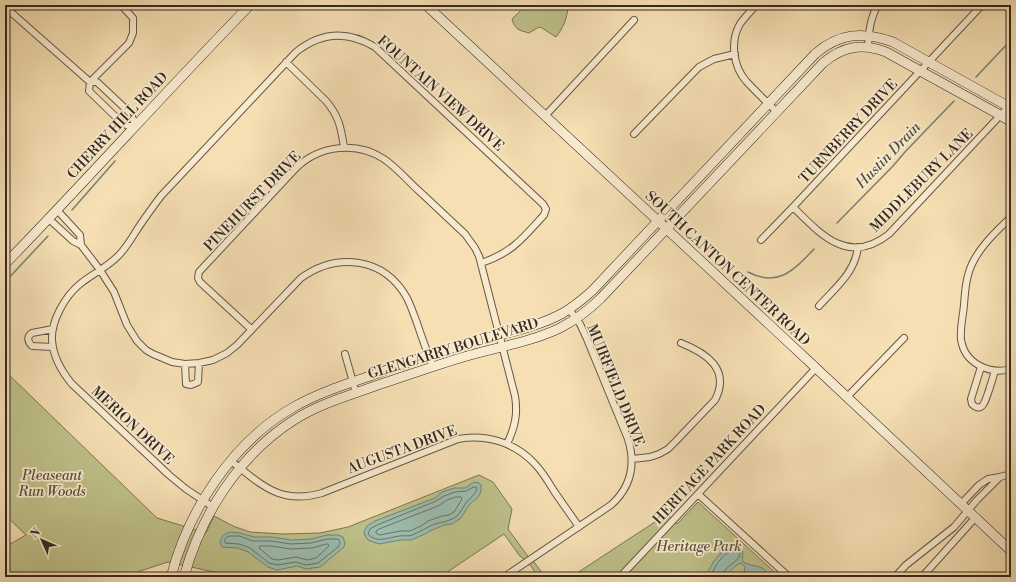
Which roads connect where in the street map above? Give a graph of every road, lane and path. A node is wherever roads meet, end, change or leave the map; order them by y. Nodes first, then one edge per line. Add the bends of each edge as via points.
1 (121, 5) edge
2 (250, 5) edge
3 (426, 5) edge
4 (756, 5) edge
5 (878, 5) edge
6 (982, 5) edge
7 (5, 7) edge
8 (634, 20) dead end
9 (869, 35) junction
10 (868, 47) junction
11 (735, 54) junction
12 (811, 58) junction
13 (286, 62) junction
14 (929, 62) junction
15 (820, 66) junction
16 (921, 71) junction
17 (90, 82) junction
18 (106, 91) junction
19 (98, 100) junction
20 (769, 103) junction
21 (1010, 106) edge
22 (777, 112) junction
23 (1000, 115) junction
24 (545, 116) junction
25 (1011, 122) edge
26 (749, 125) junction
27 (134, 126) junction
28 (757, 133) junction
29 (634, 134) dead end
30 (344, 147) junction
31 (697, 180) junction
32 (705, 188) junction
33 (793, 207) junction
34 (57, 210) junction
35 (1011, 217) edge
36 (49, 218) junction
37 (658, 221) junction
38 (666, 229) junction
39 (761, 240) dead end
40 (81, 245) junction
41 (858, 247) junction
42 (481, 263) junction
43 (5, 264) edge
44 (100, 270) junction
45 (601, 281) junction
46 (610, 289) junction
47 (819, 306) dead end
48 (569, 309) junction
49 (576, 318) junction
50 (53, 329) junction
51 (252, 330) junction
52 (500, 335) junction
53 (904, 338) dead end
54 (681, 342) dead end
55 (53, 346) junction
56 (503, 346) junction
57 (345, 354) dead end
58 (428, 355) junction
59 (185, 364) junction
60 (199, 364) junction
61 (433, 366) junction
62 (981, 367) junction
63 (816, 368) junction
64 (1011, 369) edge
65 (995, 371) junction
66 (352, 382) junction
67 (356, 393) junction
68 (847, 397) junction
69 (290, 409) junction
70 (295, 420) junction
71 (507, 444) junction
72 (632, 459) junction
73 (231, 461) junction
74 (240, 468) junction
75 (1011, 474) edge
76 (1000, 477) junction
77 (698, 494) junction
78 (203, 500) junction
79 (961, 504) junction
80 (213, 507) junction
81 (968, 510) junction
82 (975, 518) junction
83 (579, 526) junction
84 (1011, 551) edge
85 (171, 577) edge
86 (184, 577) edge
87 (504, 577) edge
88 (620, 577) edge
89 (789, 577) edge
90 (895, 577) edge
91 (922, 577) edge

1 - 17 street via 132,18 134,33 129,43
2 - 27 street, CHERRY HILL ROAD
3 - 24 street, SOUTH CANTON CENTER ROAD
4 - 11 street via 738,30 734,40
5 - 9 street via 871,19
6 - 14 street, TURNBERRY DRIVE
7 - 17 street
8 - 24 street
9 - 10 street
9 - 12 street, GLENGARRY BOULEVARD via 836,40
9 - 14 street, GLENGARRY BOULEVARD via 893,42
10 - 15 street, GLENGARRY BOULEVARD via 839,52
10 - 16 street, GLENGARRY BOULEVARD via 886,52
11 - 20 street via 743,77
11 - 29 street via 714,59 699,67
12 - 15 street
12 - 20 street, GLENGARRY BOULEVARD
13 - 30 street via 332,108 340,124
13 - 42 street, FOUNTAIN VIEW DRIVE via 304,46 324,37 347,36 368,43 381,52 544,204 544,215 517,244 500,256
13 - 44 street, FOUNTAIN VIEW DRIVE via 161,196 114,261
14 - 16 street, TURNBERRY DRIVE
14 - 21 street, GLENGARRY BOULEVARD
15 - 22 street, GLENGARRY BOULEVARD
16 - 23 street, GLENGARRY BOULEVARD
16 - 33 street, TURNBERRY DRIVE
17 - 18 street via 97,82
17 - 19 street via 89,91
18 - 19 street
18 - 27 street via 130,114
19 - 27 street via 121,122
20 - 22 street
20 - 26 street, GLENGARRY BOULEVARD
21 - 23 street, MIDDLEBURY LANE
22 - 28 street, GLENGARRY BOULEVARD
23 - 25 street, GLENGARRY BOULEVARD
23 - 41 street, MIDDLEBURY LANE via 888,234 875,243
24 - 37 street, SOUTH CANTON CENTER ROAD
26 - 28 street
26 - 31 street, GLENGARRY BOULEVARD
27 - 34 street, CHERRY HILL ROAD
28 - 32 street, GLENGARRY BOULEVARD
30 - 42 street, PINEHURST DRIVE via 367,151 389,163 465,234
30 - 51 street, PINEHURST DRIVE via 316,154 300,164 199,272 200,282
31 - 32 street
31 - 37 street, GLENGARRY BOULEVARD
32 - 38 street, GLENGARRY BOULEVARD
33 - 39 street, TURNBERRY DRIVE
33 - 41 street, MIDDLEBURY LANE via 829,240 840,245
34 - 36 street, CHERRY HILL ROAD
34 - 40 street via 80,235
35 - 62 street via 984,246 968,273 965,286 961,339 963,348 970,358
36 - 40 street via 73,241
36 - 43 street, CHERRY HILL ROAD
37 - 38 street, SOUTH CANTON CENTER ROAD
37 - 45 street, GLENGARRY BOULEVARD
38 - 46 street, GLENGARRY BOULEVARD
38 - 63 street, SOUTH CANTON CENTER ROAD
40 - 44 street
41 - 47 street via 855,260 846,277
42 - 52 street, PINEHURST DRIVE
44 - 50 street, MERION DRIVE via 80,284 68,297 62,305
44 - 59 street via 114,292 127,325 137,341 159,357
45 - 46 street
45 - 48 street, GLENGARRY BOULEVARD
46 - 49 street, GLENGARRY BOULEVARD
48 - 49 street, MUIRFIELD DRIVE
48 - 52 street, GLENGARRY BOULEVARD via 553,318
49 - 56 street, GLENGARRY BOULEVARD via 545,334
49 - 72 street, MUIRFIELD DRIVE via 628,439
50 - 55 street, MERION DRIVE
50 - 55 street via 32,333 28,339 32,346
51 - 58 street via 296,282 308,273 330,263 355,262 379,270 401,288
51 - 60 street via 227,353
52 - 56 street, PINEHURST DRIVE
52 - 58 street, GLENGARRY BOULEVARD
53 - 68 street
54 - 72 street via 711,359 720,379 718,394 668,449 650,457
55 - 78 street, MERION DRIVE via 60,367 72,384 169,475
56 - 61 street, GLENGARRY BOULEVARD
56 - 71 street, PINEHURST DRIVE via 517,406 515,424
57 - 66 street
58 - 61 street
58 - 66 street, GLENGARRY BOULEVARD
59 - 60 street
59 - 60 street via 186,384 191,386 198,382
61 - 67 street, GLENGARRY BOULEVARD
62 - 65 street
62 - 65 street via 971,399 976,407 981,407 985,403
63 - 68 street, SOUTH CANTON CENTER ROAD
63 - 77 street, HERITAGE PARK ROAD
64 - 65 street
66 - 67 street
66 - 69 street, GLENGARRY BOULEVARD via 317,395
67 - 70 street, GLENGARRY BOULEVARD via 320,406
68 - 79 street, SOUTH CANTON CENTER ROAD
69 - 70 street
69 - 73 street, GLENGARRY BOULEVARD via 258,433
70 - 74 street, GLENGARRY BOULEVARD via 266,441
71 - 74 street, AUGUSTA DRIVE via 484,438 458,439 322,492 305,496 289,496 273,491
71 - 83 street, AUGUSTA DRIVE via 536,464
72 - 83 street, MUIRFIELD DRIVE via 629,479 620,495 611,505
73 - 74 street, AUGUSTA DRIVE
73 - 78 street, GLENGARRY BOULEVARD
74 - 80 street, GLENGARRY BOULEVARD
75 - 76 street
76 - 79 street via 988,479 979,485
76 - 81 street
77 - 88 street, HERITAGE PARK ROAD
77 - 89 street
78 - 80 street, MERION DRIVE
78 - 85 street, GLENGARRY BOULEVARD via 185,537
79 - 81 street, SOUTH CANTON CENTER ROAD
80 - 86 street, GLENGARRY BOULEVARD via 201,529
81 - 82 street, SOUTH CANTON CENTER ROAD
81 - 90 street via 954,526
82 - 84 street, SOUTH CANTON CENTER ROAD
82 - 91 street
83 - 87 street, MUIRFIELD DRIVE

